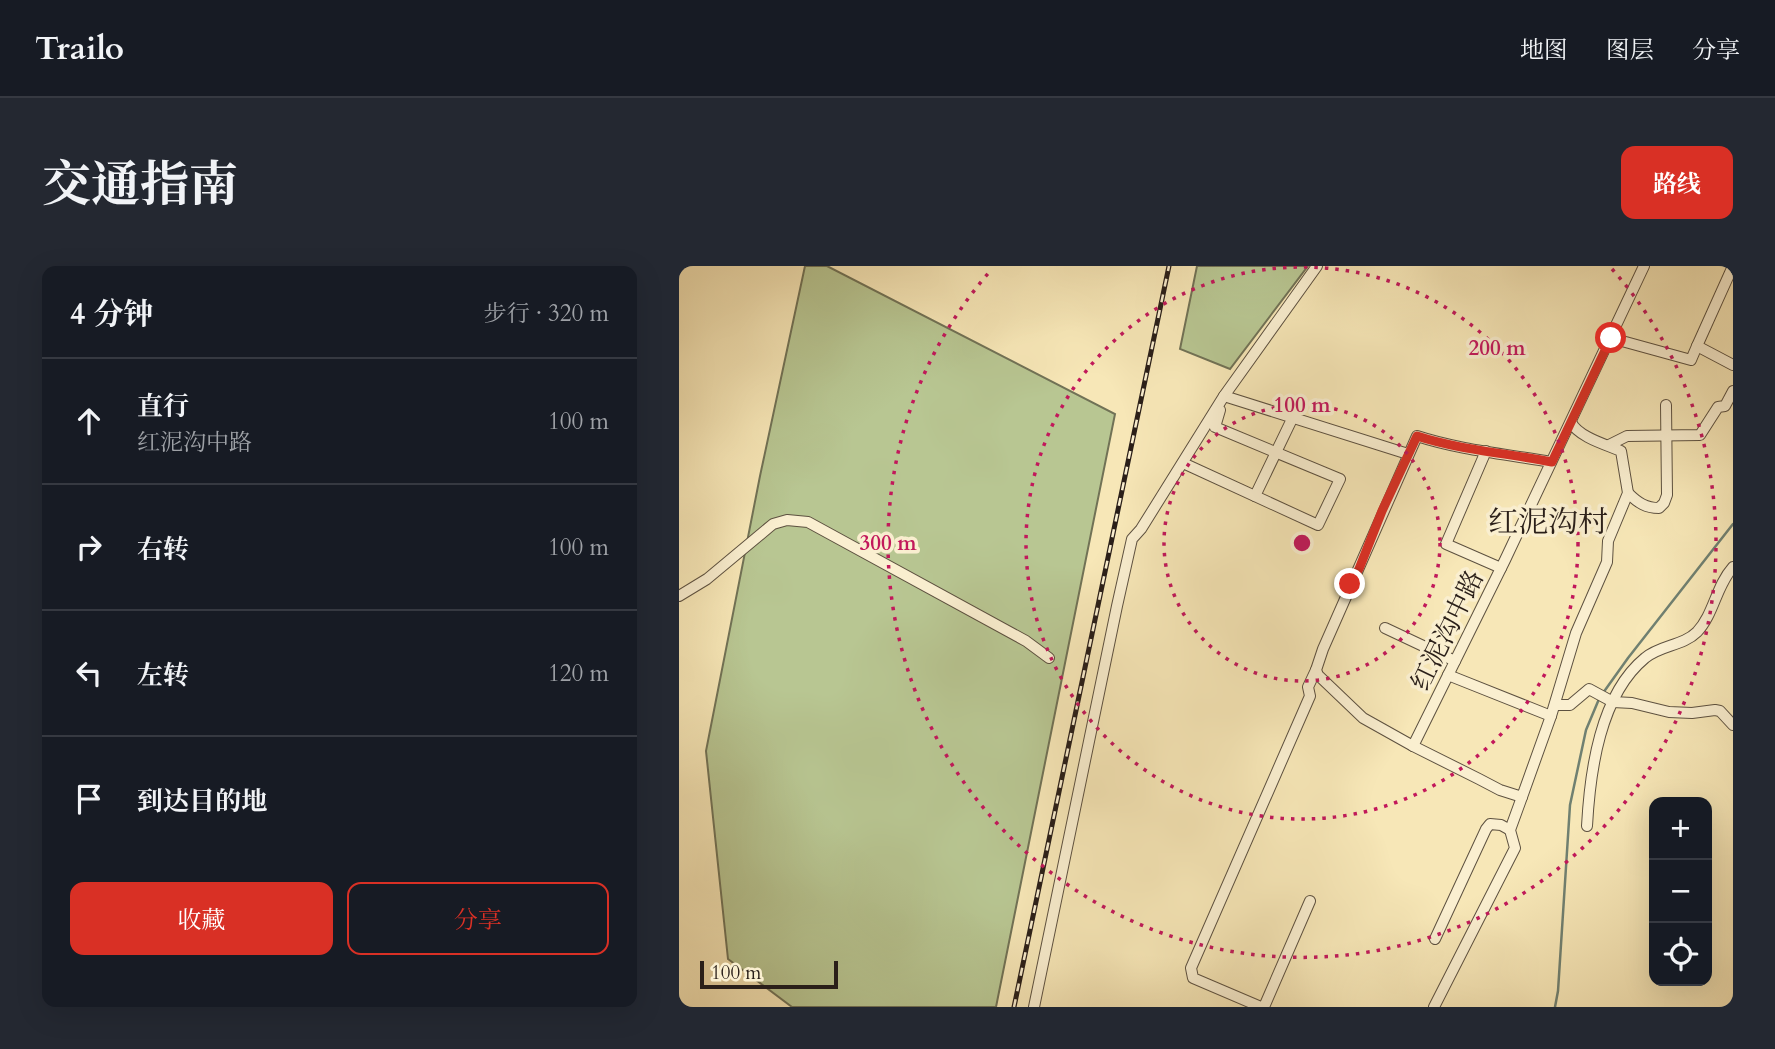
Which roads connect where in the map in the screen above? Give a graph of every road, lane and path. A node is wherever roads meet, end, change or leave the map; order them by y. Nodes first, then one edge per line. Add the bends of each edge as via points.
1 (1317, 266) edge
2 (1644, 266) edge
3 (1733, 267) edge
4 (1611, 338) junction
5 (1697, 346) junction
6 (1733, 365) edge
7 (1733, 391) edge
8 (1224, 396) junction
9 (1666, 405) dead end
10 (1293, 417) junction
11 (1571, 422) junction
12 (1667, 436) junction
13 (1609, 445) junction
14 (1486, 451) junction
15 (1276, 452) junction
16 (1408, 454) junction
17 (1552, 462) junction
18 (1183, 463) junction
19 (1628, 494) junction
20 (1255, 496) junction
21 (1733, 567) edge
22 (1501, 568) junction
23 (679, 596) edge
24 (1385, 628) dead end
25 (1049, 658) dead end
26 (1455, 661) junction
27 (1316, 670) junction
28 (1448, 675) junction
29 (1610, 700) junction
30 (1555, 705) junction
31 (1552, 716) junction
32 (1733, 725) edge
33 (1413, 746) junction
34 (1522, 797) junction
35 (1587, 826) dead end
36 (1510, 830) junction
37 (1310, 901) dead end
38 (1435, 939) dead end
39 (1034, 1007) edge
40 (1263, 1007) edge
41 (1434, 1007) edge

1 - 8 street
2 - 4 street, 红泥沟中路
3 - 5 street
4 - 5 street via 1691,360
4 - 11 street, 红泥沟中路
5 - 6 street
7 - 12 street via 1700,435
8 - 10 street
8 - 15 street via 1216,427
8 - 18 street
9 - 12 street
10 - 15 street
10 - 16 street
11 - 13 street via 1574,429
11 - 17 street, 红泥沟中路
12 - 13 street via 1627,436
12 - 19 street via 1664,503 1649,508
13 - 19 street via 1621,451
14 - 16 street via 1417,436
14 - 17 street
14 - 22 street via 1446,544
15 - 20 street
15 - 20 street via 1340,479 1318,525
16 - 27 street
17 - 22 street, 红泥沟中路
18 - 20 street
18 - 39 street via 1132,539
19 - 30 street via 1608,541 1607,562 1576,633
21 - 29 street via 1693,636 1653,651
22 - 26 street, 红泥沟中路
23 - 25 street via 707,579 773,524 808,522 1026,641
24 - 26 street
26 - 28 street, 红泥沟中路
27 - 33 street via 1363,718
27 - 40 street via 1308,687 1310,696 1191,968 1193,978
28 - 31 street
28 - 33 street, 红泥沟中路
29 - 30 street via 1589,689 1570,705
29 - 32 street via 1669,712 1720,711
29 - 35 street via 1600,733
30 - 31 street
31 - 34 street
33 - 34 street
34 - 36 street
36 - 38 street via 1490,824 1486,829
36 - 41 street via 1515,848
37 - 40 street

